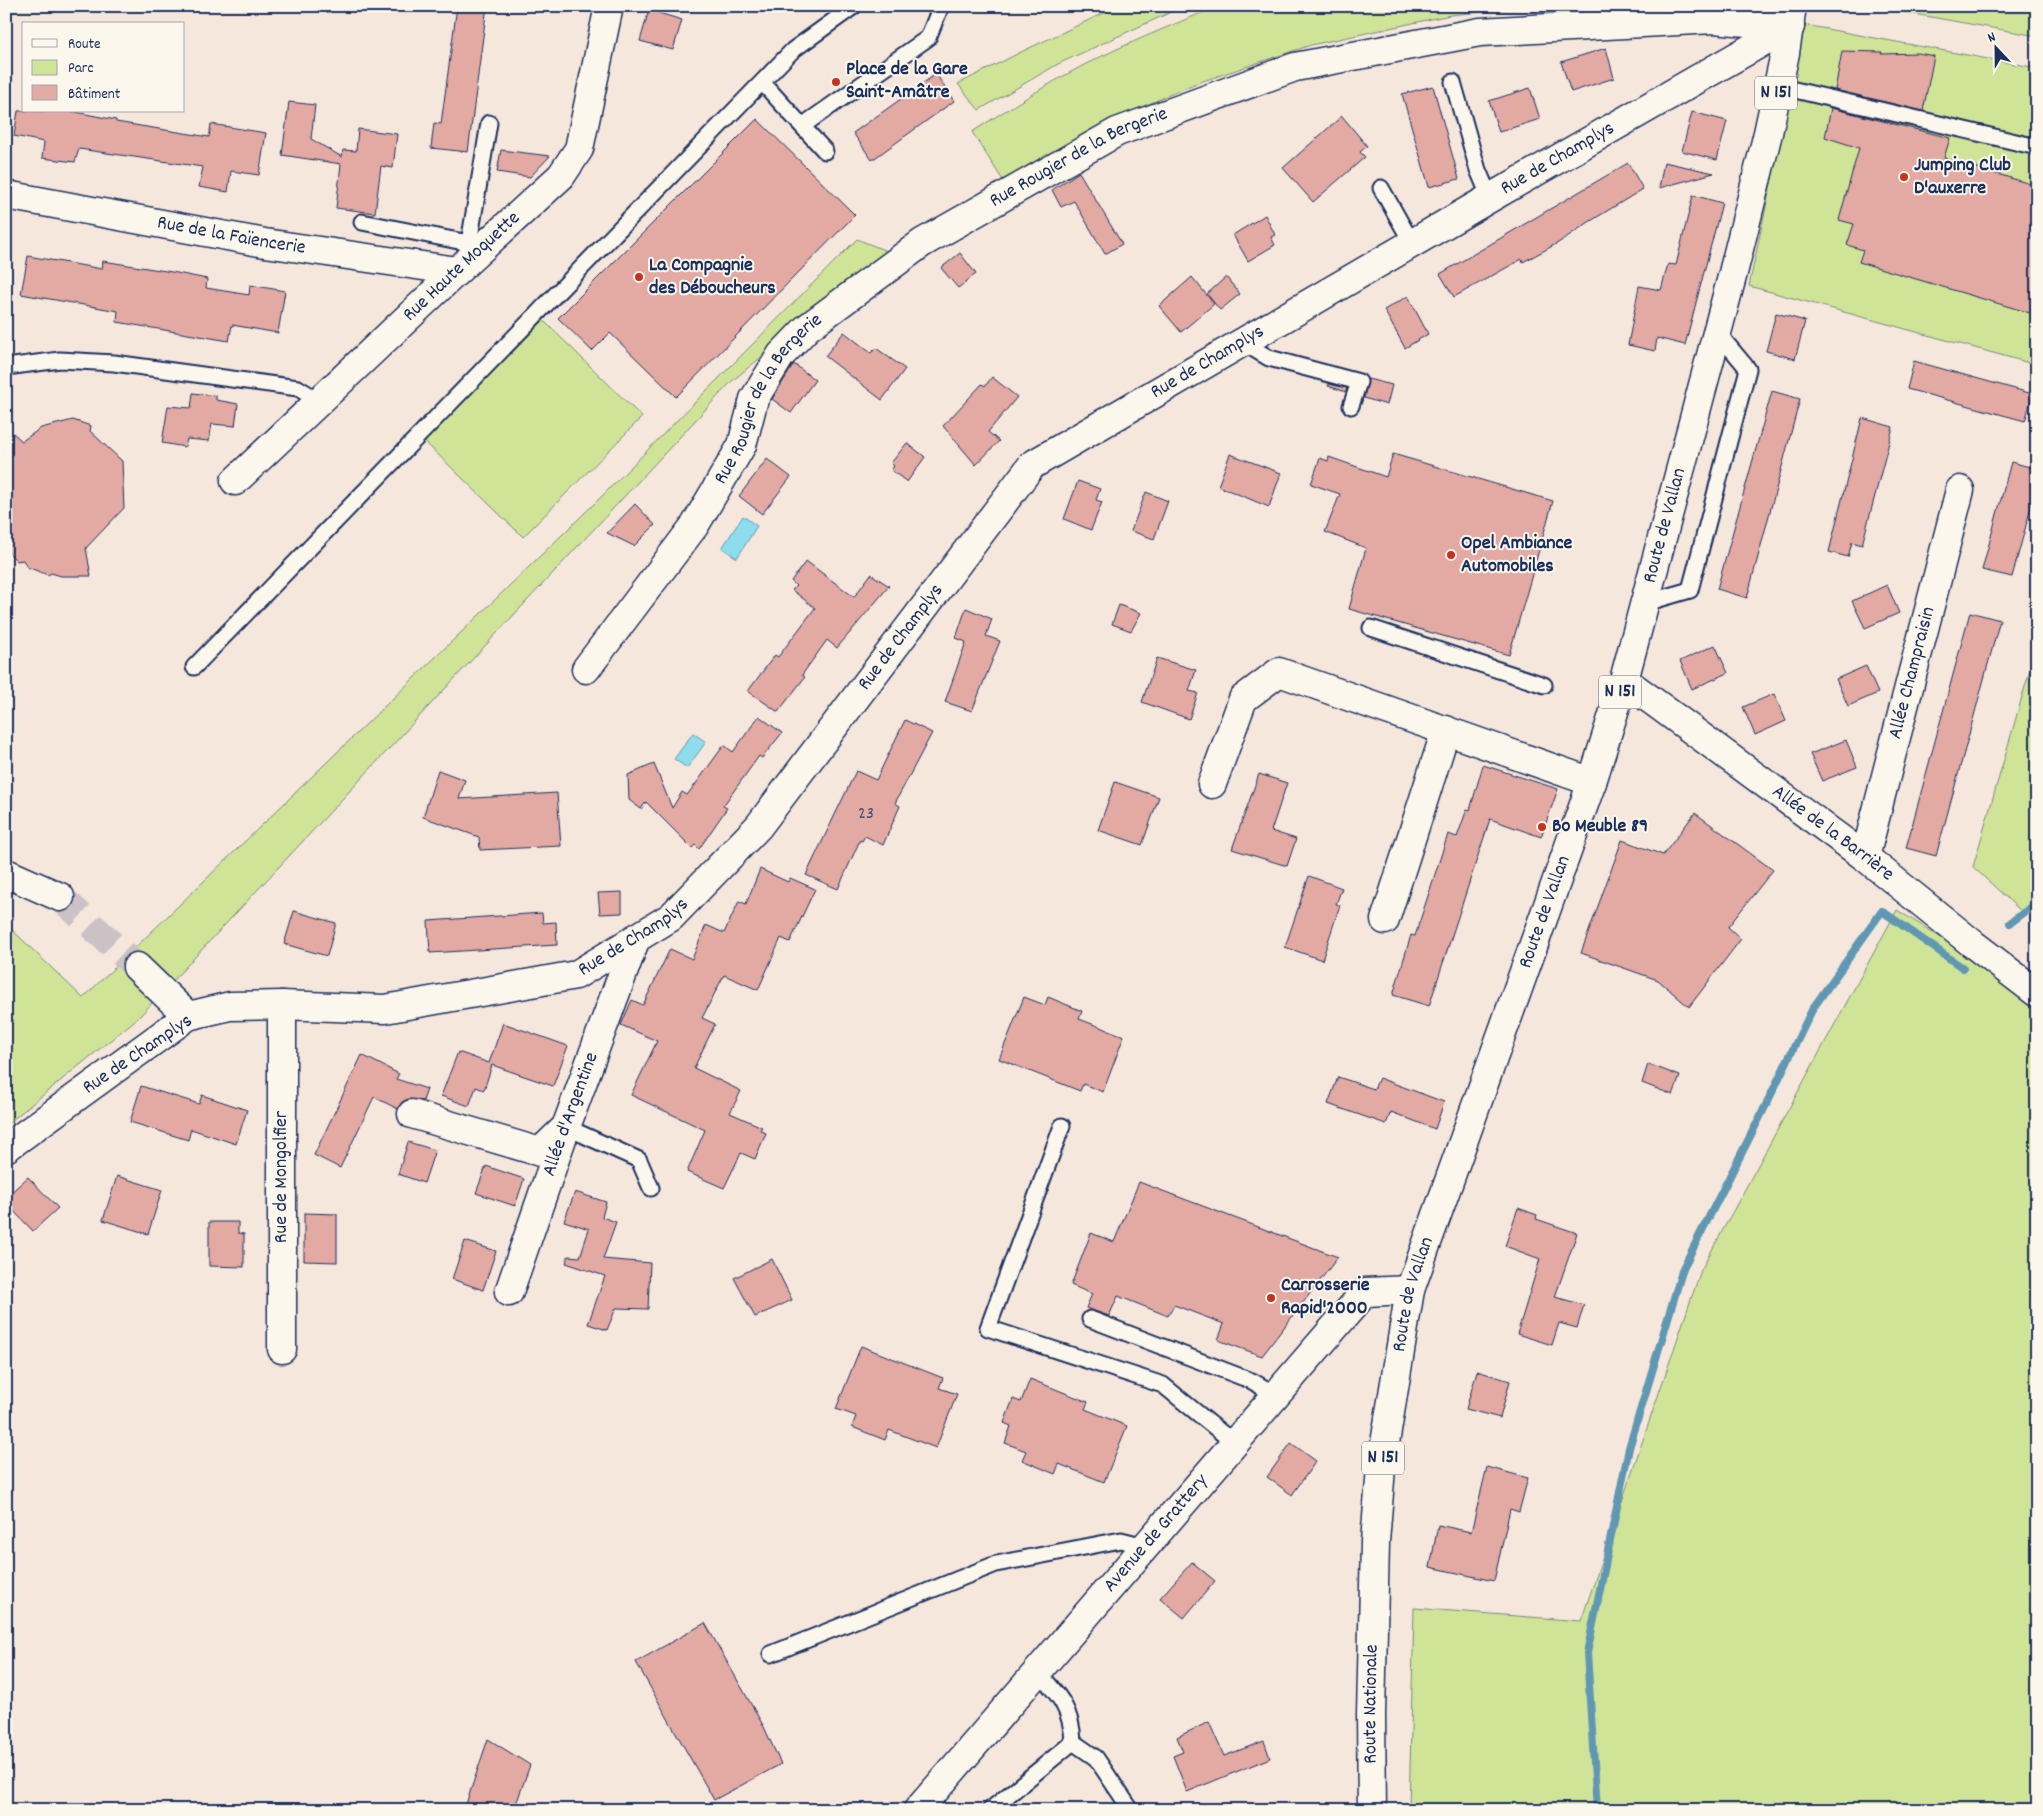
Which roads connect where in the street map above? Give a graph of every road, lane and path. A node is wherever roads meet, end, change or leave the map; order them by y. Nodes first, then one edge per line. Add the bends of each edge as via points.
1 (609, 6) edge
2 (854, 6) edge
3 (941, 6) edge
4 (1791, 16) edge
5 (762, 82) junction
6 (1453, 82) dead end
7 (1778, 86) junction
8 (489, 124) dead end
9 (802, 126) junction
10 (2037, 147) edge
11 (825, 151) dead end
12 (1381, 188) dead end
13 (6, 195) edge
14 (1490, 198) junction
15 (362, 222) dead end
16 (1412, 243) junction
17 (476, 245) junction
18 (457, 271) junction
19 (1717, 332) junction
20 (1242, 342) junction
21 (6, 367) edge
22 (319, 401) junction
23 (1351, 406) dead end
24 (235, 481) dead end
25 (1960, 490) dead end
26 (1645, 603) junction
27 (1371, 628) dead end
28 (194, 667) dead end
29 (586, 669) dead end
30 (1624, 680) junction
31 (1544, 685) dead end
32 (1446, 730) junction
33 (1592, 782) junction
34 (1212, 784) dead end
35 (1865, 857) junction
36 (6, 873) edge
37 (60, 897) tunnel mouth
38 (1385, 920) dead end
39 (636, 938) junction
40 (137, 968) tunnel mouth
41 (2037, 994) edge
42 (282, 1005) junction
43 (188, 1016) junction
44 (412, 1114) dead end
45 (1062, 1126) dead end
46 (566, 1127) junction
47 (6, 1148) edge
48 (652, 1188) dead end
49 (1410, 1290) junction
50 (509, 1292) dead end
51 (1090, 1319) dead end
52 (282, 1349) dead end
53 (1276, 1395) junction
54 (1234, 1443) junction
55 (1145, 1546) junction
56 (1374, 1598) joint
57 (771, 1654) dead end
58 (1038, 1671) junction
59 (1073, 1742) junction
60 (918, 1810) edge
61 (990, 1810) edge
62 (1131, 1810) edge
63 (1372, 1810) edge

1 - 17 street, Rue Haute Moquette via 579,149 561,176
2 - 5 lane via 793,50
3 - 9 lane via 928,38
4 - 7 street, Route de Vallan / N 151
4 - 14 street, Rue de Champlys
4 - 29 street, Rue Rougier de la Bergerie via 1480,32 1295,67 1117,132 922,243 806,328 781,355 754,400 742,445 695,525
5 - 9 lane
5 - 28 lane
6 - 14 lane via 1478,170
7 - 10 lane
7 - 19 street, Route de Vallan / N 151
8 - 17 lane
9 - 11 lane
12 - 16 lane
13 - 18 street, Rue de la Faïencerie via 265,243
14 - 16 street, Rue de Champlys
15 - 17 lane
16 - 20 street, Rue de Champlys
17 - 18 street, Rue Haute Moquette
18 - 22 street, Rue Haute Moquette
19 - 26 street, Route de Vallan / N 151
19 - 26 lane via 1748,369 1690,590
20 - 23 lane via 1269,358 1359,382
20 - 39 street, Rue de Champlys via 1032,465 758,827 671,917
21 - 22 lane via 60,360 114,363 298,388
22 - 24 street, Rue Haute Moquette
25 - 35 street, Allée Champraisin
26 - 30 street, Route de Vallan / N 151
27 - 31 lane
30 - 33 street, Route de Vallan / N 151
30 - 35 street, Allée de la Barrière
32 - 33 street
32 - 34 street via 1279,672 1243,699
32 - 38 street
33 - 49 street, Route de Vallan / N 151
35 - 41 street, Allée de la Barrière
36 - 37 street
39 - 42 street, Rue de Champlys via 576,975 385,1009
39 - 46 street, Allée d'Argentine
40 - 43 street
42 - 43 street, Rue de Champlys via 230,1006
42 - 52 street, Rue de Mongolfier
43 - 47 street, Rue de Champlys
44 - 46 street via 540,1152
45 - 54 lane via 988,1328 1163,1385
46 - 48 lane via 640,1160
46 - 50 street, Allée d'Argentine
49 - 53 street, Avenue de Grattery via 1365,1292
49 - 56 street, Route de Vallan / N 151 via 1381,1468
51 - 53 lane via 1252,1381
53 - 54 street, Avenue de Grattery
54 - 55 street, Avenue de Grattery
55 - 57 lane via 1121,1540 996,1564
55 - 58 street, Avenue de Grattery
56 - 63 street, Route Nationale / N 151
58 - 59 lane via 1059,1695 1072,1724
58 - 60 street, Avenue de Grattery
59 - 61 lane
59 - 62 lane via 1096,1758

